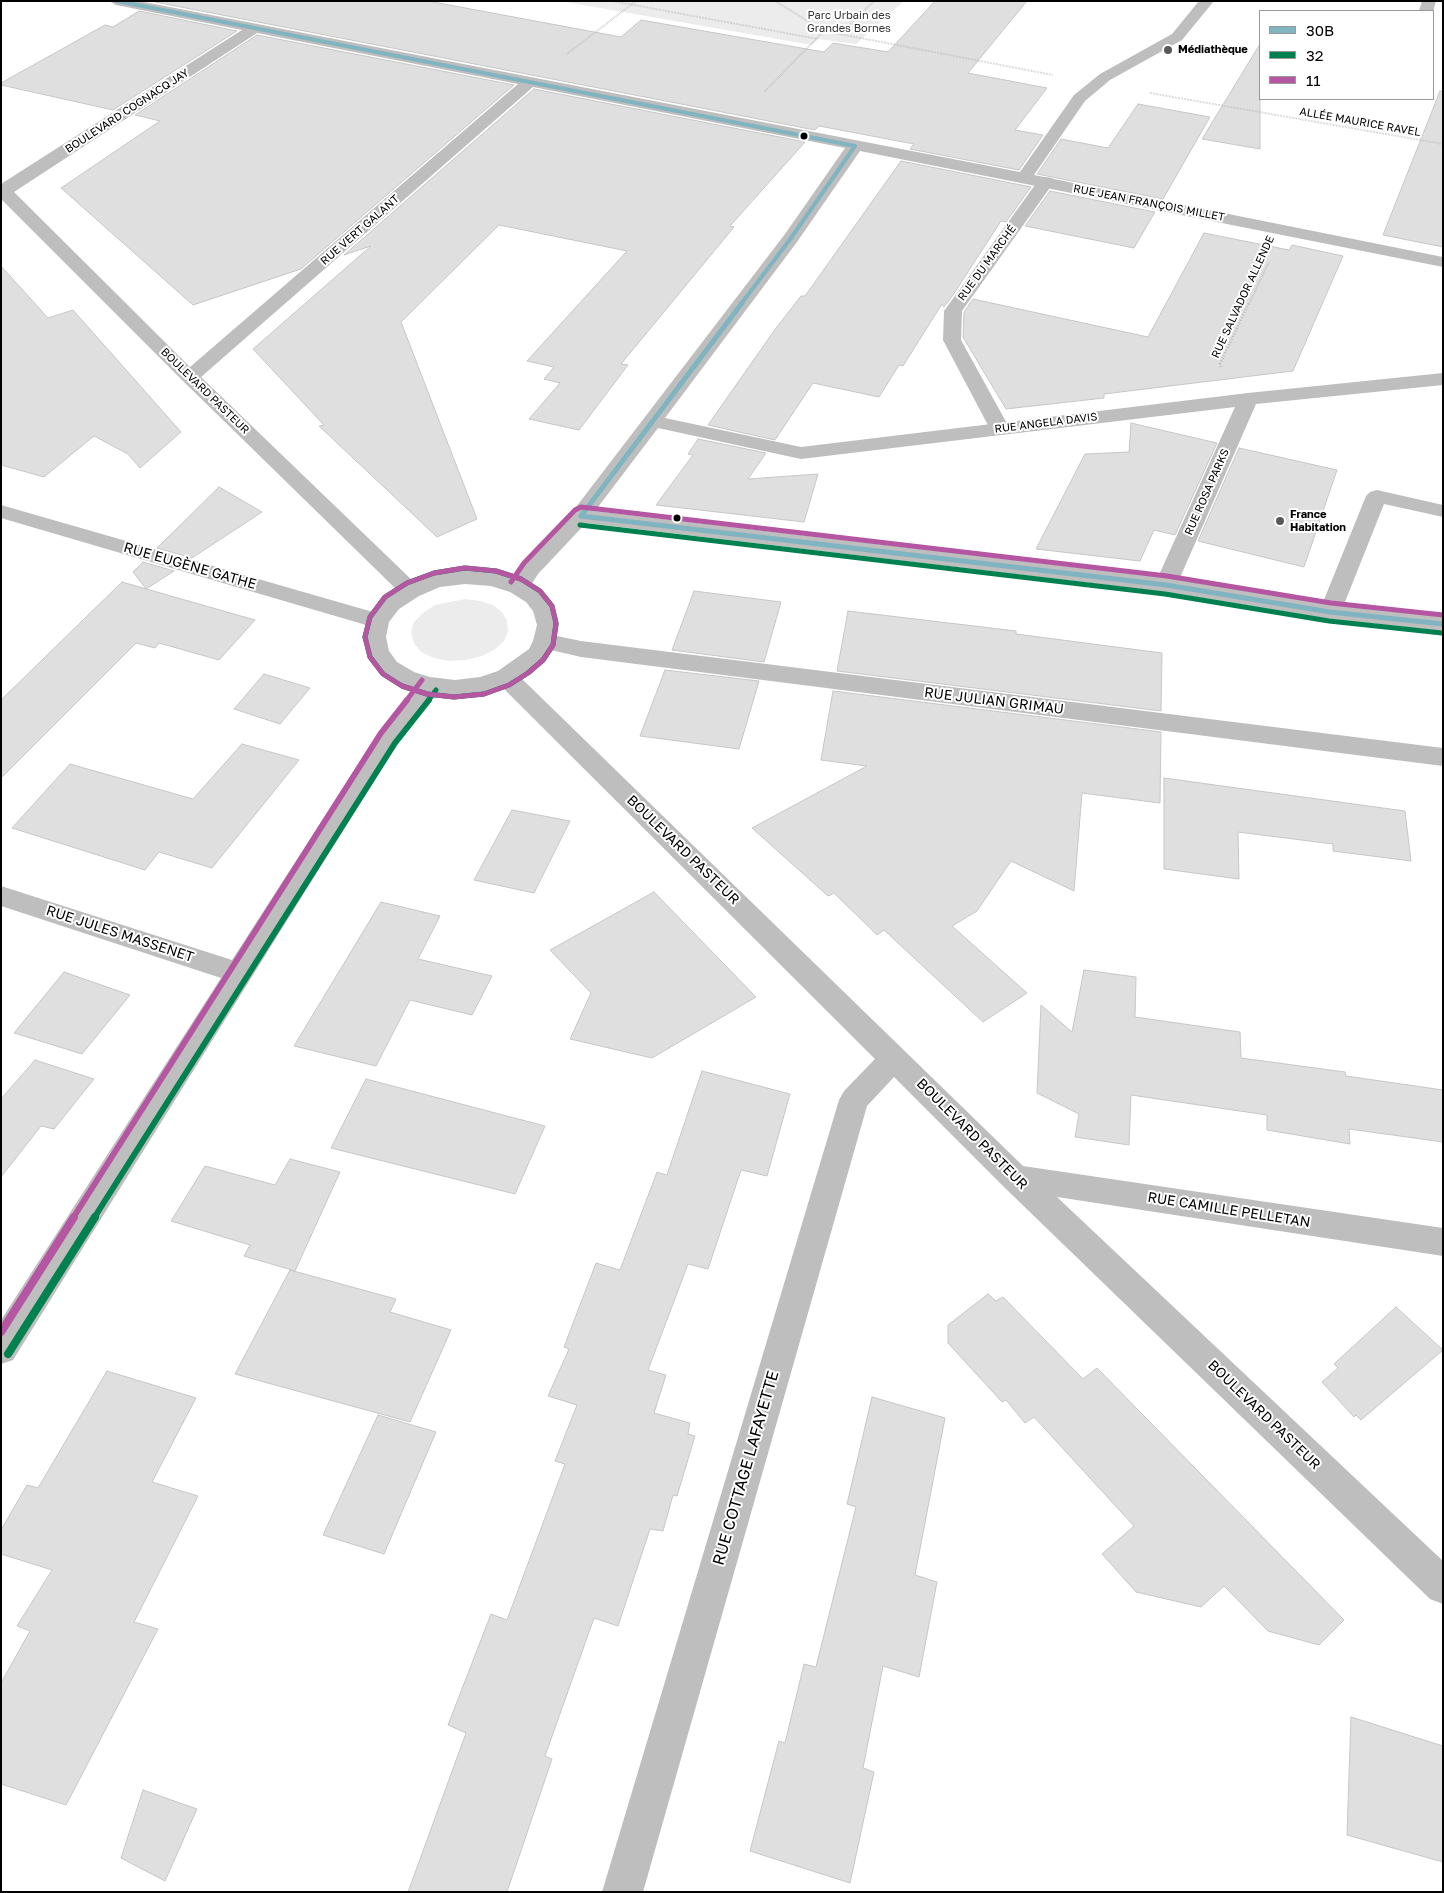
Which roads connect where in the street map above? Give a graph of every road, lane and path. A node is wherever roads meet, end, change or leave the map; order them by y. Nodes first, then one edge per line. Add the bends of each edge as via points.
1 (116, 1) edge
2 (612, 1) edge
3 (636, 1) edge
4 (775, 1) edge
5 (874, 1) edge
6 (1207, 1) edge
7 (632, 5) junction
8 (253, 28) junction
9 (824, 31) junction
10 (840, 34) junction
11 (818, 39) junction
12 (530, 82) junction
13 (1097, 83) junction
14 (733, 122) junction
15 (1443, 144) edge
16 (855, 146) junction
17 (1024, 178) junction
18 (1046, 182) junction
19 (2, 191) edge
20 (1284, 230) junction
21 (1443, 262) edge
22 (190, 377) junction
23 (1443, 379) edge
24 (1239, 400) junction
25 (652, 421) junction
26 (1000, 429) junction
27 (1, 511) edge
28 (1443, 511) edge
29 (581, 516) junction
30 (1166, 585) junction
31 (518, 586) junction
32 (411, 591) junction
33 (1330, 612) junction
34 (378, 620) junction
35 (1443, 624) edge
36 (545, 641) junction
37 (506, 677) junction
38 (429, 685) junction
39 (1443, 757) edge
40 (1, 896) edge
41 (238, 973) junction
42 (894, 1058) junction
43 (1015, 1178) junction
44 (1443, 1242) edge
45 (1, 1349) edge
46 (1443, 1586) edge
47 (622, 1892) edge

1 - 8 street, RUE JEAN FRANÇOIS MILLET
2 - 7 path
3 - 7 path
4 - 9 path
5 - 10 path
6 - 13 street via 1177,37
7 - 11 path
7 - 12 path
8 - 12 street, RUE JEAN FRANÇOIS MILLET
8 - 19 street, BOULEVARD COGNACQ JAY
9 - 10 path, ALLÉE MAURICE RAVEL
9 - 11 path
10 - 13 path, ALLÉE MAURICE RAVEL
11 - 14 path
12 - 14 street, RUE JEAN FRANÇOIS MILLET
12 - 22 street, RUE VERT GALANT
13 - 15 path, ALLÉE MAURICE RAVEL
13 - 17 street via 1079,98
14 - 16 street, RUE JEAN FRANÇOIS MILLET
16 - 17 street, RUE JEAN FRANÇOIS MILLET
16 - 25 street via 791,238
17 - 18 street, RUE JEAN FRANÇOIS MILLET
18 - 20 street, RUE JEAN FRANÇOIS MILLET
18 - 26 street, RUE DU MARCHÉ via 953,311 952,340
19 - 22 street, BOULEVARD PASTEUR
20 - 21 street, RUE JEAN FRANÇOIS MILLET
20 - 24 path, RUE SALVADOR ALLENDE via 1220,364
22 - 32 street, BOULEVARD PASTEUR
23 - 24 street, RUE ANGELA DAVIS
24 - 26 street, RUE ANGELA DAVIS
24 - 30 street, RUE ROSA PARKS
25 - 26 street, RUE ANGELA DAVIS via 801,453
25 - 29 street
27 - 34 street, RUE EUGÈNE GATHE
28 - 33 street via 1377,496
29 - 30 street
29 - 31 street
30 - 33 street
31 - 32 street via 493,579 465,577 436,581
31 - 36 street via 534,597 544,610 548,625
32 - 34 street via 391,604
33 - 35 street
34 - 38 street via 374,637 383,660 406,678
36 - 37 street via 537,654
36 - 39 street, RUE JULIAN GRIMAU via 581,649
37 - 38 street via 455,688
37 - 42 street, BOULEVARD PASTEUR
38 - 41 street via 388,738
40 - 41 street, RUE JULES MASSENET
41 - 45 street
42 - 43 street, BOULEVARD PASTEUR
42 - 47 street, RUE COTTAGE LAFAYETTE via 854,1100
43 - 44 street, RUE CAMILLE PELLETAN
43 - 46 street, BOULEVARD PASTEUR

